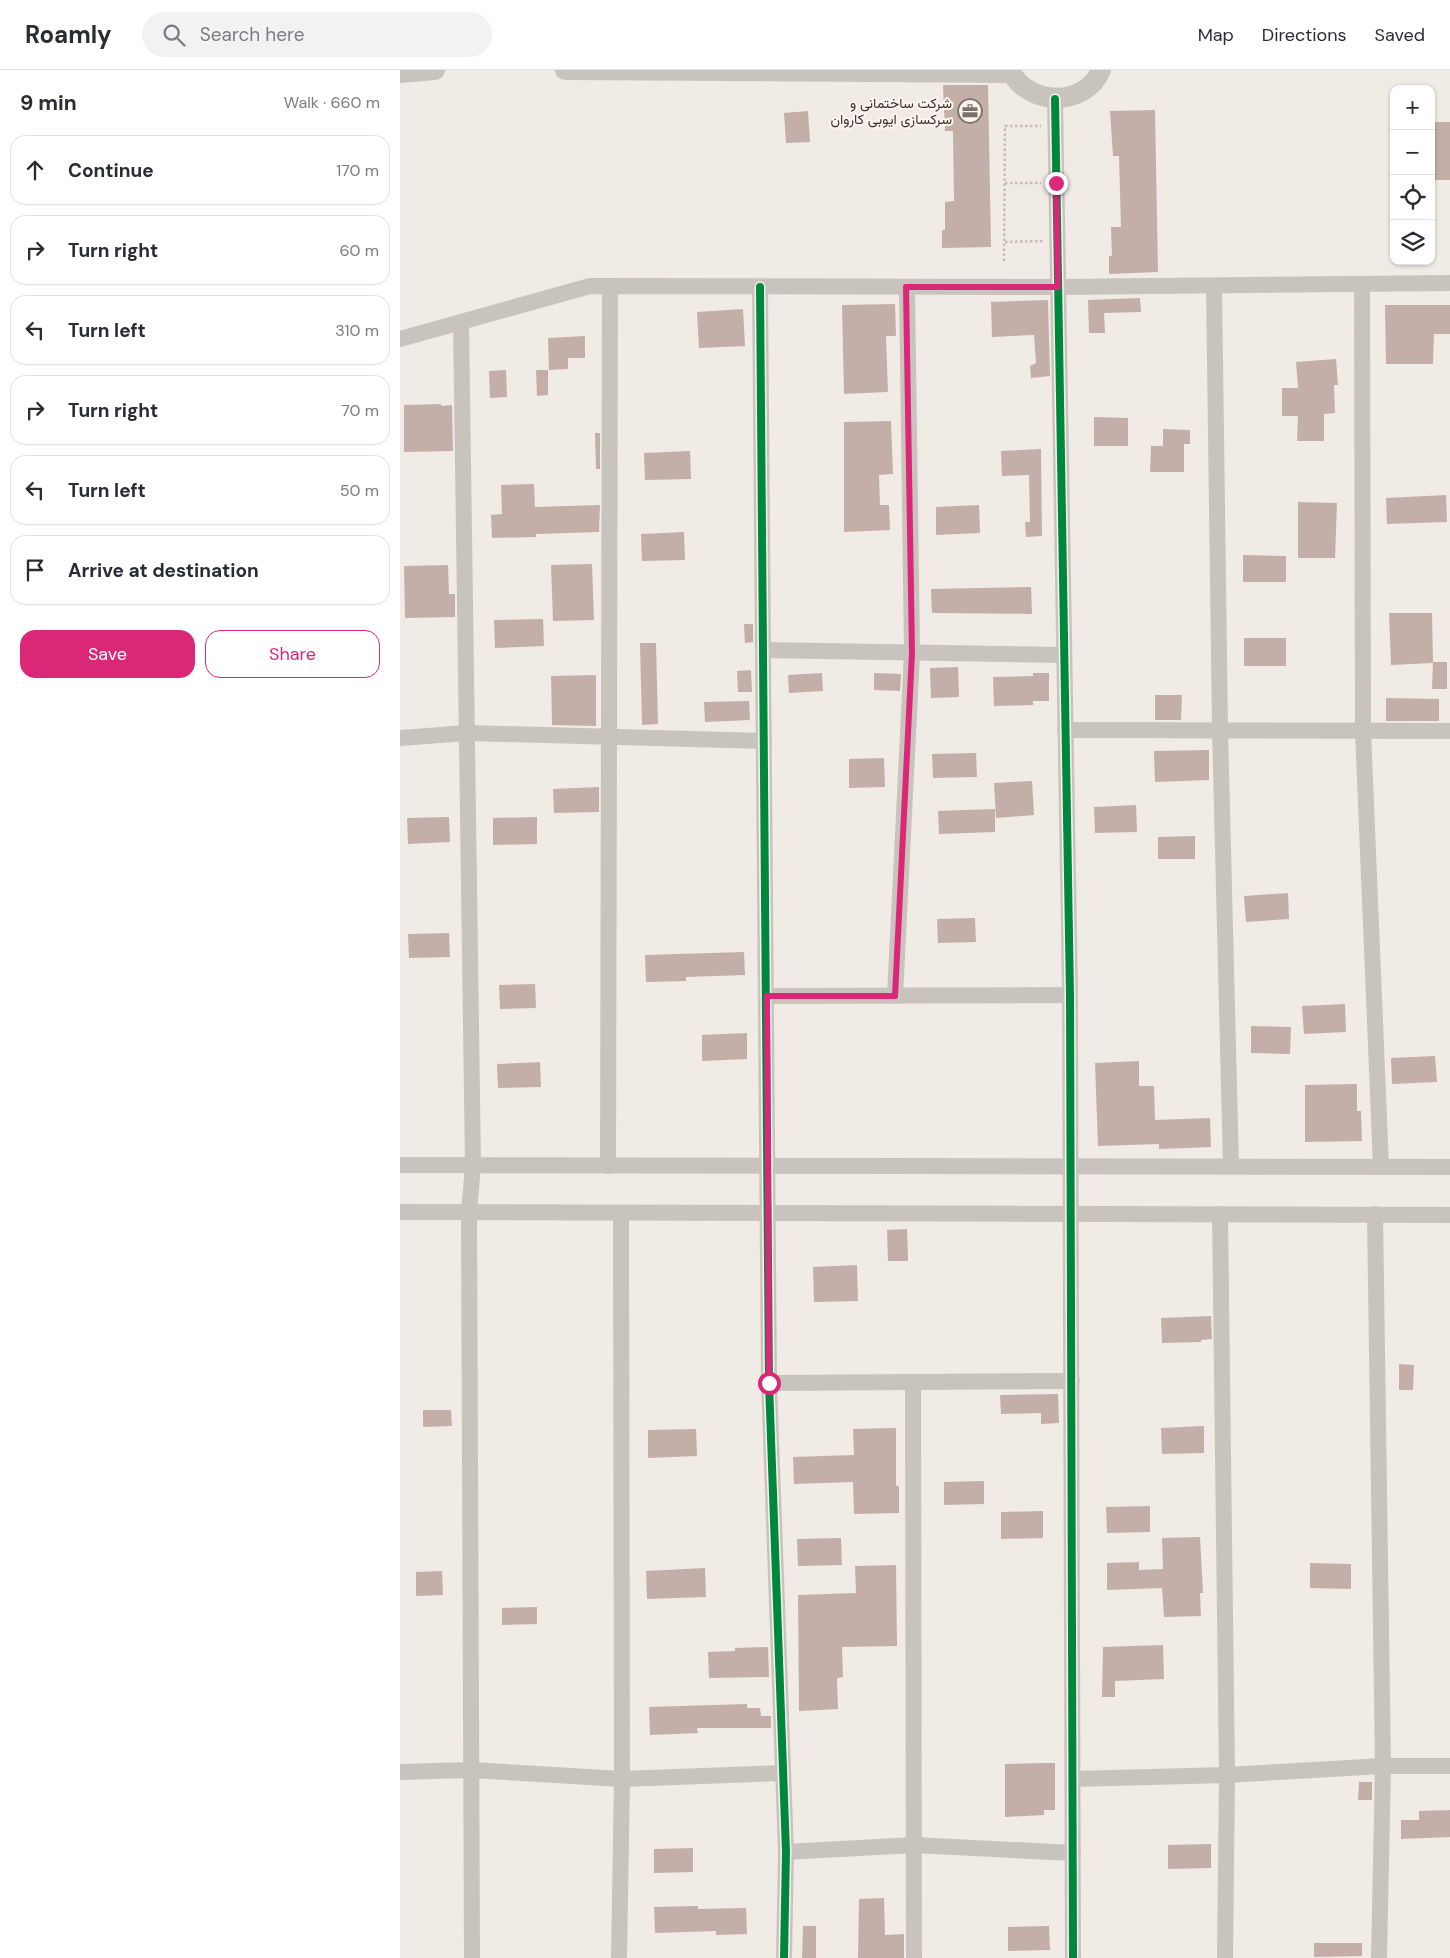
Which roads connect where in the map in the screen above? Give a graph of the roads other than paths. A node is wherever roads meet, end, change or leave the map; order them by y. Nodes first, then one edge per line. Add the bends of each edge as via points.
1 (434, 70) edge
2 (565, 70) edge
3 (1101, 70) edge
4 (1010, 71) edge
5 (400, 73) edge
6 (1054, 99) junction
7 (1450, 283) edge
8 (1362, 284) junction
9 (610, 286) junction
10 (760, 286) junction
11 (1214, 286) junction
12 (906, 287) junction
13 (1058, 287) junction
14 (461, 322) junction
15 (400, 339) edge
16 (763, 650) junction
17 (912, 653) junction
18 (1064, 655) junction
19 (1066, 730) junction
20 (1220, 730) junction
21 (1363, 731) junction
22 (1450, 731) edge
23 (467, 732) junction
24 (400, 738) edge
25 (609, 738) junction
26 (764, 741) junction
27 (1070, 995) junction
28 (767, 996) junction
29 (895, 996) junction
30 (1070, 1165) junction
31 (400, 1166) edge
32 (473, 1166) junction
33 (608, 1166) junction
34 (768, 1166) junction
35 (1231, 1166) junction
36 (1450, 1166) edge
37 (1381, 1167) junction
38 (400, 1212) edge
39 (469, 1212) junction
40 (621, 1213) junction
41 (768, 1213) junction
42 (1071, 1214) junction
43 (1220, 1214) junction
44 (1375, 1214) junction
45 (1450, 1215) edge
46 (1072, 1381) junction
47 (913, 1382) junction
48 (769, 1383) junction
49 (1383, 1766) junction
50 (1450, 1766) edge
51 (472, 1770) junction
52 (400, 1772) edge
53 (783, 1773) junction
54 (1227, 1775) junction
55 (622, 1779) junction
56 (1073, 1780) junction
57 (914, 1845) junction
58 (786, 1852) junction
59 (1073, 1853) junction
60 (472, 1958) edge
61 (619, 1958) edge
62 (784, 1958) edge
63 (914, 1958) edge
64 (1073, 1958) edge
65 (1225, 1958) edge
66 (1378, 1958) edge

1 - 5 street
2 - 4 street
3 - 6 street via 1087,88 1072,96
4 - 6 street via 1022,86 1037,95
6 - 13 street
7 - 8 street
8 - 11 street
8 - 21 street
9 - 10 street
9 - 14 street via 590,286
9 - 25 street
10 - 12 street
10 - 16 street
11 - 13 street
11 - 20 street
12 - 13 street
12 - 17 street
13 - 18 street
14 - 15 street
14 - 23 street
16 - 17 street
16 - 26 street
17 - 18 street
17 - 29 street
18 - 19 street
19 - 20 street
19 - 27 street
20 - 21 street
20 - 35 street
21 - 22 street
21 - 37 street
23 - 24 street
23 - 25 street
23 - 32 street
25 - 26 street
25 - 33 street
26 - 28 street
27 - 29 street
27 - 30 street
28 - 29 street
28 - 34 street
30 - 34 street
30 - 35 street
30 - 42 street
31 - 32 street
32 - 33 street
32 - 39 street
33 - 34 street
34 - 41 street
35 - 37 street
36 - 37 street
38 - 39 street
39 - 40 street
39 - 51 street
40 - 41 street
40 - 55 street
41 - 42 street
41 - 48 street
42 - 43 street
42 - 46 street
43 - 44 street
43 - 54 street
44 - 45 street
44 - 49 street
46 - 47 street
46 - 56 street
47 - 48 street
47 - 57 street
48 - 53 street
49 - 50 street
49 - 54 street
49 - 66 street
51 - 52 street
51 - 55 street
51 - 60 street
53 - 55 street
53 - 58 street
54 - 56 street
54 - 65 street
55 - 61 street
56 - 59 street
57 - 58 street
57 - 59 street
57 - 63 street
58 - 62 street
59 - 64 street

